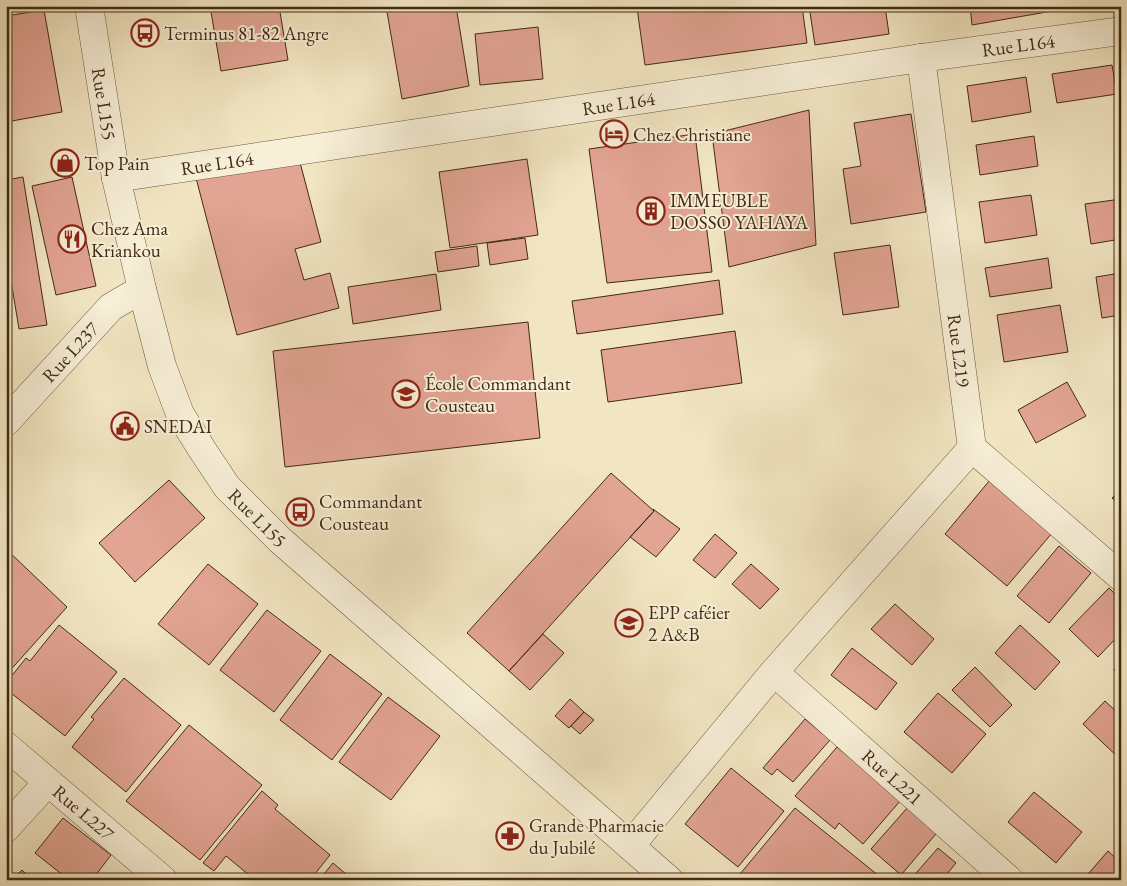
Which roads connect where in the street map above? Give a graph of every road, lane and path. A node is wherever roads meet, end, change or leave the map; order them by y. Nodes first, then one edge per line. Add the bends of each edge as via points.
1 (89, 6) edge
2 (1121, 32) edge
3 (921, 58) junction
4 (116, 178) junction
5 (142, 289) junction
6 (6, 422) edge
7 (972, 448) junction
8 (1121, 577) edge
9 (774, 672) junction
10 (6, 746) edge
11 (48, 782) junction
12 (6, 828) edge
13 (630, 846) junction
14 (162, 880) edge
15 (670, 880) edge
16 (1009, 880) edge

1 - 4 street, Rue L155
2 - 3 street, Rue L164
3 - 4 street, Rue L164
3 - 7 street, Rue L219
4 - 5 street, Rue L155
5 - 6 street, Rue L237 via 111,308
5 - 13 street, Rue L155 via 162,366 180,414 227,487 280,540
7 - 8 street
7 - 9 street
9 - 13 street
9 - 16 street, Rue L221
10 - 11 street, Rue L227
11 - 12 street
11 - 14 street, Rue L227
13 - 15 street, Rue L155

